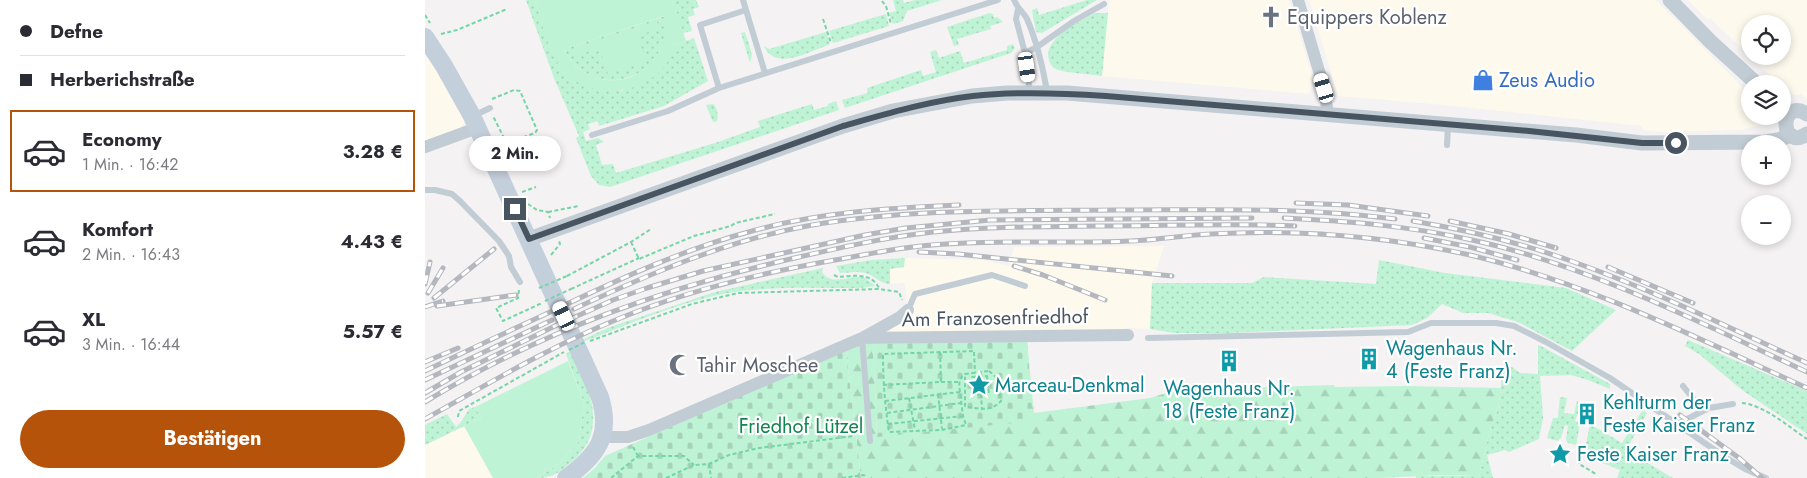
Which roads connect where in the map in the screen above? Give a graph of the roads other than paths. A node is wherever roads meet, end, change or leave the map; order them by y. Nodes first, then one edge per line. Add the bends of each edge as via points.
1 (743, 0) edge
2 (999, 0) edge
3 (1014, 0) edge
4 (1298, 0) edge
5 (1670, 0) edge
6 (1104, 4) dead end
7 (1018, 9) junction
8 (747, 10) junction
9 (426, 38) edge
10 (1037, 47) junction
11 (1025, 53) junction
12 (765, 73) junction
13 (1747, 75) edge
14 (719, 88) junction
15 (1030, 93) junction
16 (1047, 93) junction
17 (489, 105) road end
18 (1328, 114) junction
19 (1791, 120) edge
20 (475, 122) junction
21 (1448, 124) junction
22 (1784, 125) edge
23 (1807, 134) edge
24 (592, 135) dead end
25 (1447, 145) dead end
26 (425, 147) edge
27 (425, 190) edge
28 (529, 239) junction
29 (520, 282) road end
30 (1025, 286) dead end
31 (904, 313) joint
32 (1128, 335) dead end
33 (862, 338) junction
34 (1148, 338) dead end
35 (1683, 386) dead end
36 (1733, 404) road end
37 (1700, 412) junction
38 (1677, 424) junction
39 (602, 437) junction
40 (870, 441) dead end
41 (566, 478) edge
42 (1765, 478) edge

1 - 8 lane
2 - 12 lane
3 - 7 lane
4 - 18 street via 1324,88
5 - 13 street
6 - 10 lane
7 - 10 lane via 1027,17
7 - 11 lane via 1016,19
8 - 12 lane
8 - 14 lane via 700,25
9 - 20 main road
10 - 11 lane
10 - 16 lane
11 - 15 lane
12 - 14 lane
14 - 24 lane via 669,111
15 - 16 street
15 - 28 street via 972,96 893,111
16 - 18 street
17 - 20 lane
18 - 21 street
19 - 23 street via 1797,138
20 - 26 street
20 - 28 main road
21 - 22 street via 1642,143 1765,142
21 - 25 lane
27 - 29 lane via 452,194 460,201 499,241
28 - 39 main road via 600,397 605,422
30 - 31 lane via 992,275 915,294
31 - 33 street, Am Franzosenfriedhof
32 - 33 street, Am Franzosenfriedhof
33 - 39 street, Am Franzosenfriedhof via 649,430 628,437
33 - 40 lane
34 - 38 lane via 1408,332 1431,323 1505,324 1522,329 1594,369
35 - 37 lane
36 - 37 lane
37 - 38 lane
38 - 42 lane via 1745,469
39 - 41 main road via 585,464

